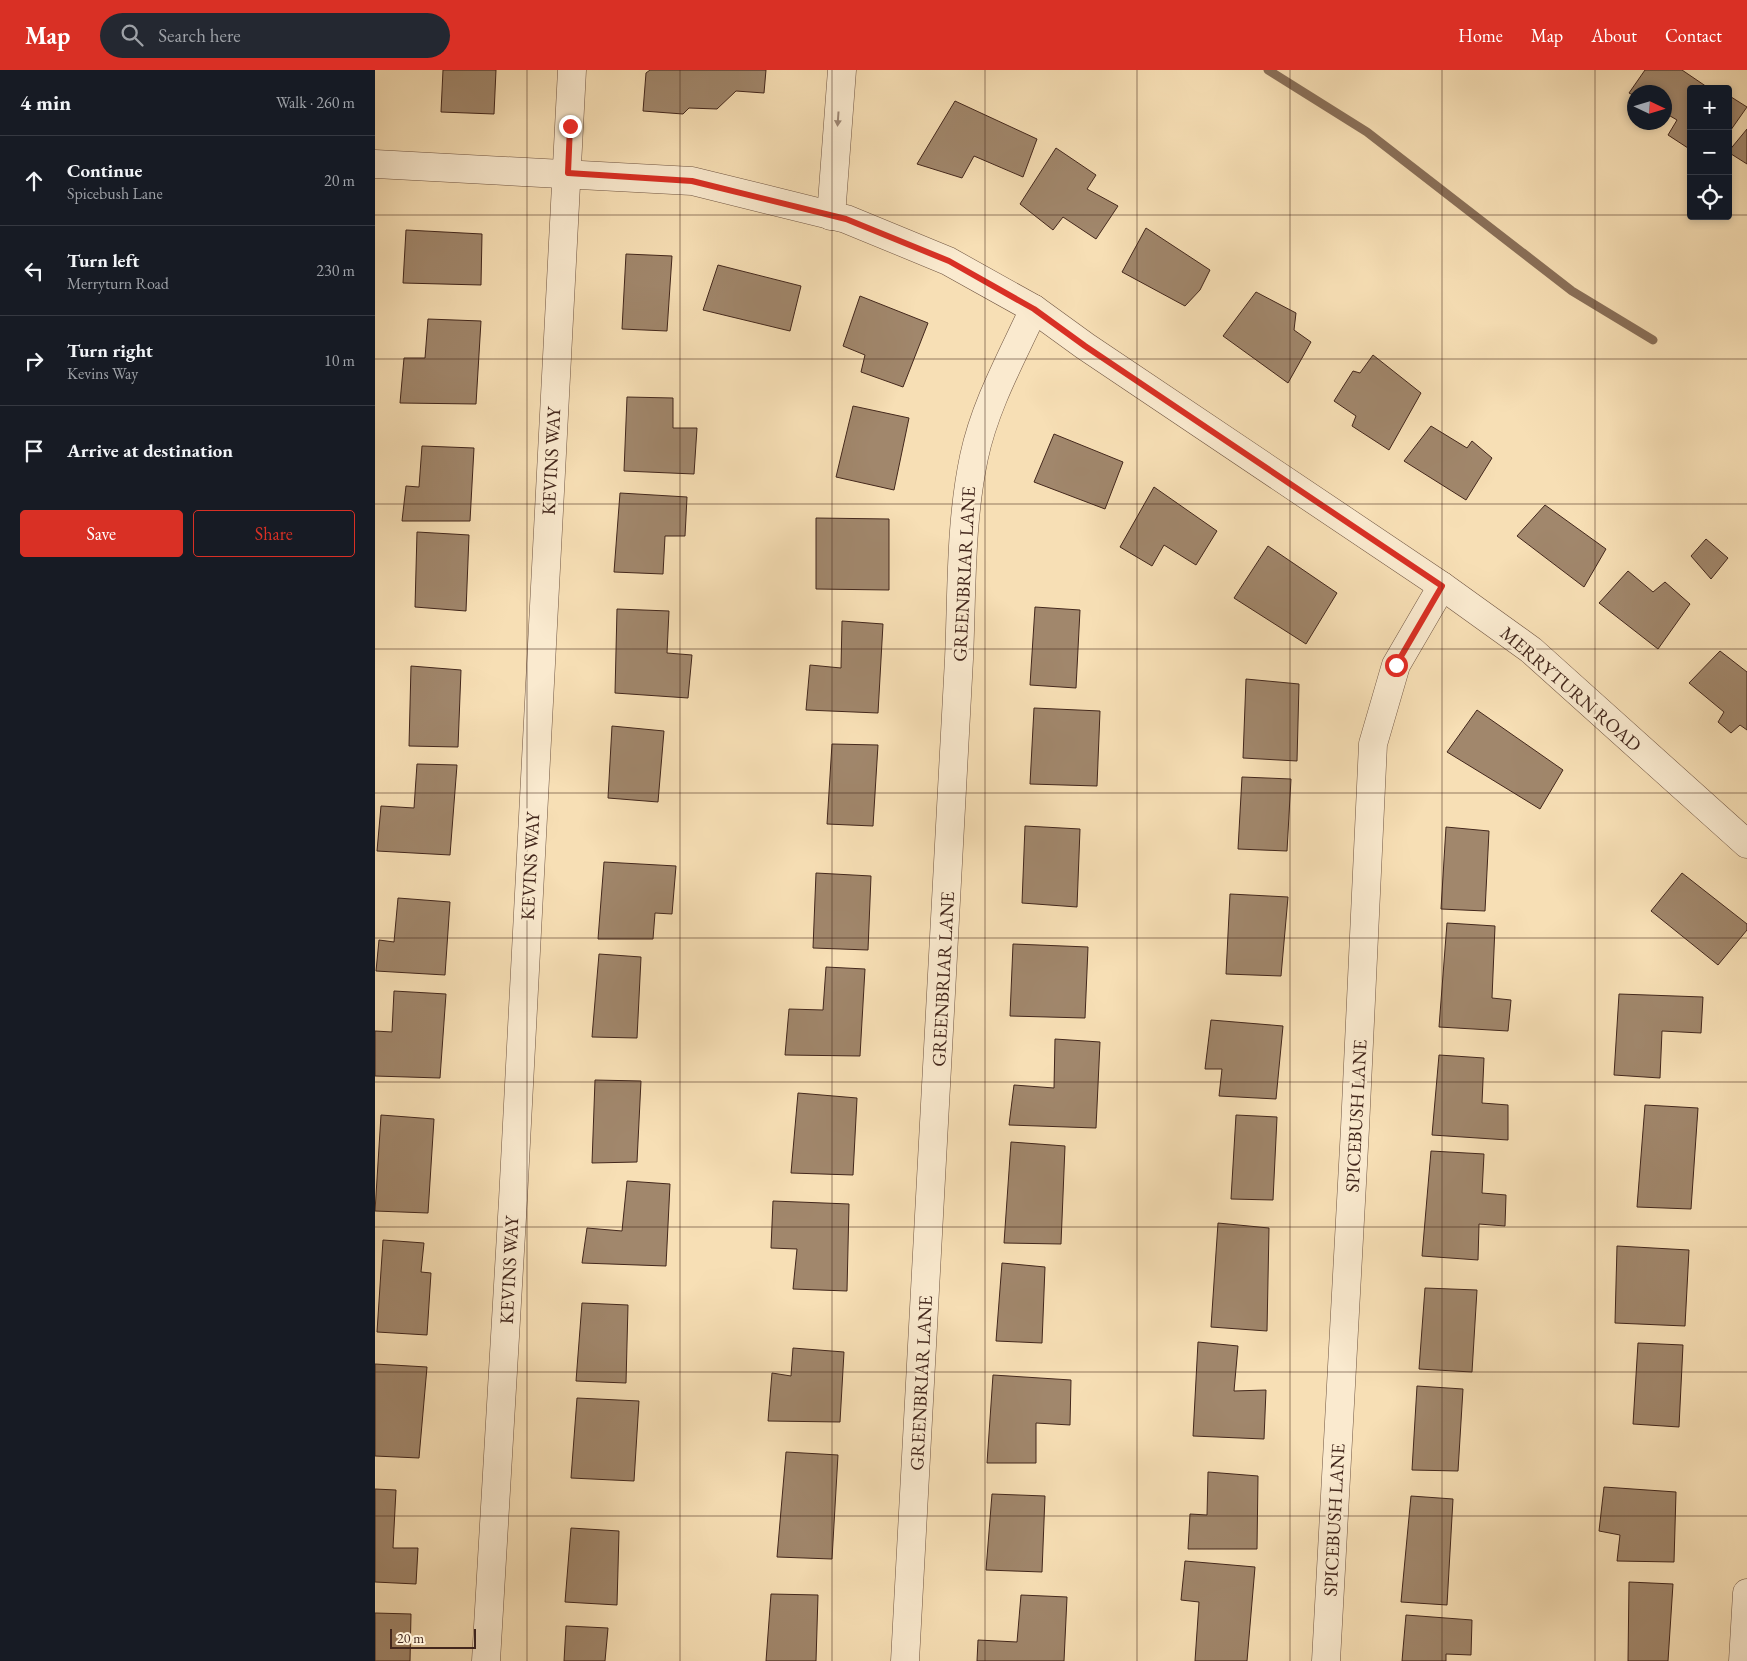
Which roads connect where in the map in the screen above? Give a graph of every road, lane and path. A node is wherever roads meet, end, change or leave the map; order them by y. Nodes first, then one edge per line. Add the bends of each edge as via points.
1 (572, 70) edge
2 (842, 70) edge
3 (375, 164) edge
4 (568, 173) junction
5 (831, 216) junction
6 (1034, 309) junction
7 (1442, 586) junction
8 (1747, 844) edge
9 (1747, 1593) edge
10 (486, 1661) edge
11 (905, 1661) edge
12 (1326, 1661) edge
13 (1743, 1661) edge

1 - 4 street, KEVINS WAY
2 -> 5 street
3 - 4 street, MERRYTURN ROAD
4 - 5 street, MERRYTURN ROAD via 692,181
4 - 10 street, KEVINS WAY
5 - 6 street, MERRYTURN ROAD via 846,219 949,261
6 - 7 street, MERRYTURN ROAD
6 - 11 street, GREENBRIAR LANE via 995,393 974,455 965,506 958,689
7 - 8 street, MERRYTURN ROAD via 1531,650
7 - 12 street, SPICEBUSH LANE via 1396,665 1373,744
9 - 13 street

